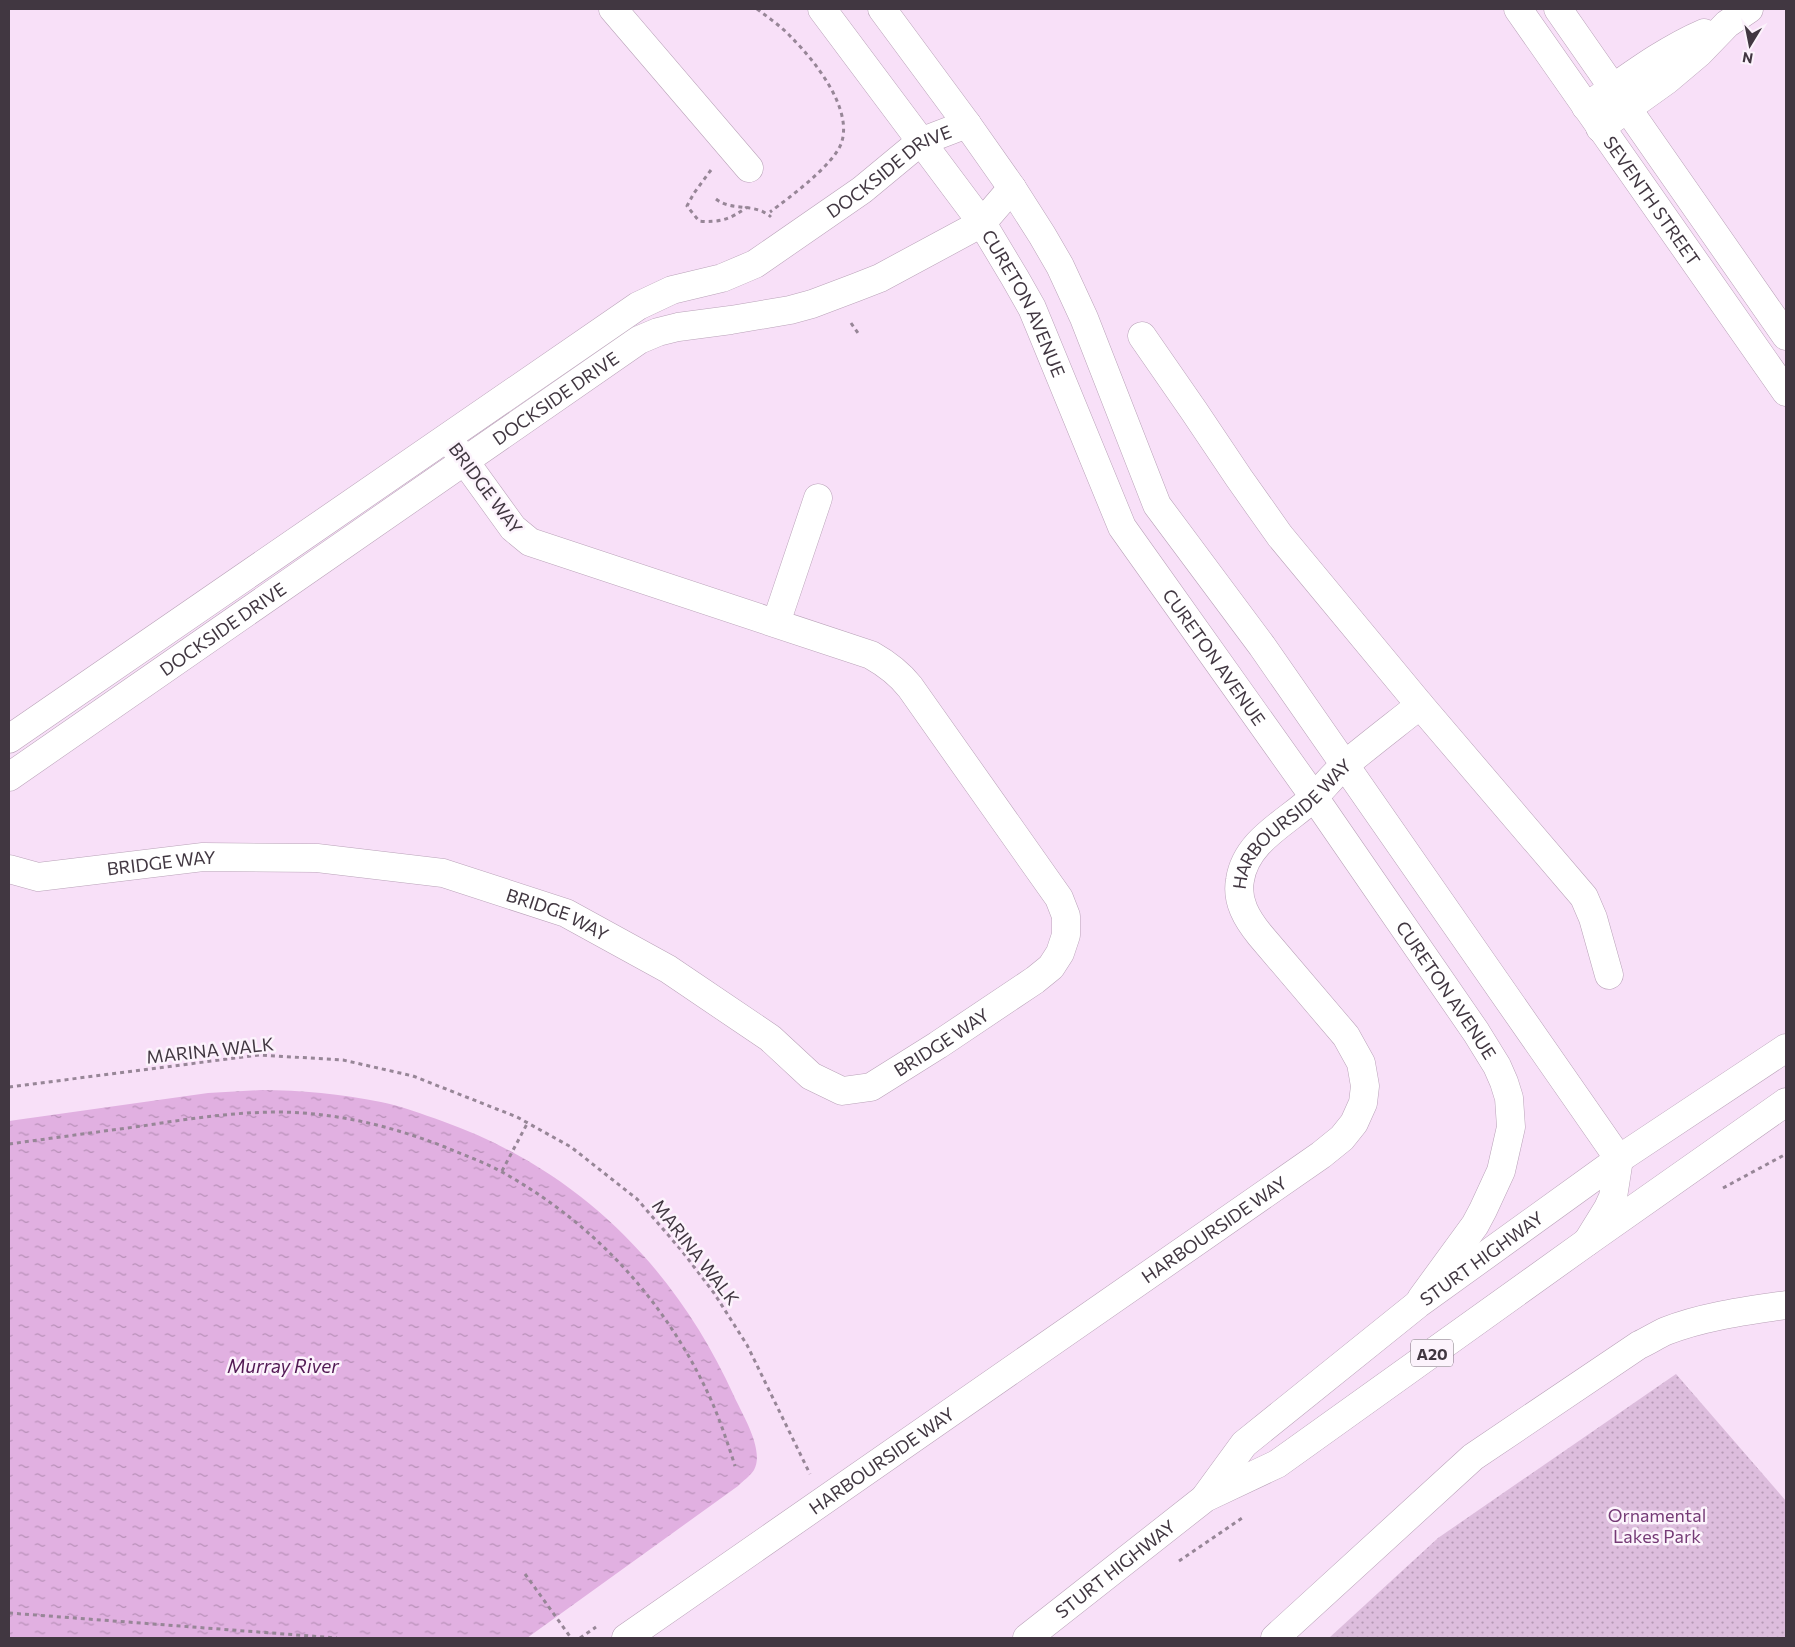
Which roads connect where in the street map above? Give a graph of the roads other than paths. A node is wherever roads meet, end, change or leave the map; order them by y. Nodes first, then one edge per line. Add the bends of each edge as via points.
1 (613, 9) edge
2 (822, 9) edge
3 (882, 9) edge
4 (1518, 9) edge
5 (1558, 9) edge
6 (1749, 9) edge
7 (1620, 98) junction
8 (1593, 117) junction
9 (967, 124) junction
10 (920, 142) junction
11 (749, 168) dead end
12 (1012, 188) junction
13 (982, 223) junction
14 (1142, 336) dead end
15 (1786, 336) edge
16 (1786, 392) edge
17 (448, 438) junction
18 (464, 460) junction
19 (818, 498) dead end
20 (776, 623) junction
21 (1420, 705) junction
22 (9, 739) edge
23 (1344, 766) junction
24 (9, 777) edge
25 (1314, 797) junction
26 (9, 869) edge
27 (1609, 975) dead end
28 (1786, 1048) edge
29 (1786, 1102) edge
30 (1620, 1159) junction
31 (1587, 1242) junction
32 (1418, 1304) junction
33 (1786, 1305) edge
34 (1205, 1498) junction
35 (626, 1638) edge
36 (1027, 1638) edge
37 (1275, 1638) edge

1 - 11 main road
2 - 10 main road, CURETON AVENUE
3 - 9 main road
4 - 8 main road, SEVENTH STREET
5 - 7 main road, SEVENTH STREET
6 - 7 main road via 1727,24 1693,38 1650,63
7 - 8 main road
7 - 15 main road, SEVENTH STREET
8 - 16 main road, SEVENTH STREET
9 - 10 main road, DOCKSIDE DRIVE
9 - 12 main road
10 - 13 main road, CURETON AVENUE
10 - 17 main road, DOCKSIDE DRIVE via 862,190 755,264 722,278 672,290 638,306
12 - 13 main road, DOCKSIDE DRIVE
12 - 23 main road via 1073,292 1156,505 1262,646
13 - 18 main road, DOCKSIDE DRIVE via 880,278 812,304 750,317 678,326 648,335 618,352
13 - 25 main road, CURETON AVENUE via 1032,308 1122,527
14 - 21 main road via 1280,536
17 - 18 main road, BRIDGE WAY
17 - 22 main road, DOCKSIDE DRIVE
18 - 20 main road, BRIDGE WAY via 513,528 530,542
18 - 24 main road, DOCKSIDE DRIVE
19 - 20 main road
20 - 26 main road, BRIDGE WAY via 871,655 897,672 1059,898 1066,916 1066,935 1051,967 871,1087 842,1091 811,1076 770,1038 668,969 566,914 443,873 308,858 203,857 38,877
21 - 23 main road, HARBOURSIDE WAY
21 - 27 main road via 1584,897
23 - 25 main road, HARBOURSIDE WAY
23 - 30 main road
25 - 32 main road, CURETON AVENUE via 1476,1032 1501,1074 1509,1098 1510,1139 1501,1171 1475,1225
25 - 35 main road, HARBOURSIDE WAY via 1254,847 1242,871 1239,891 1244,912 1254,927 1346,1036 1361,1064 1364,1103 1342,1138
28 - 30 main road, STURT HIGHWAY / A20
29 - 31 main road, STURT HIGHWAY / A20
30 - 31 main road via 1611,1202
30 - 32 main road, STURT HIGHWAY / A20
31 - 34 main road, STURT HIGHWAY / A20 via 1277,1464
32 - 34 main road, STURT HIGHWAY / A20 via 1244,1444
33 - 37 main road via 1698,1321 1639,1345 1474,1457
34 - 36 main road, STURT HIGHWAY / A20

